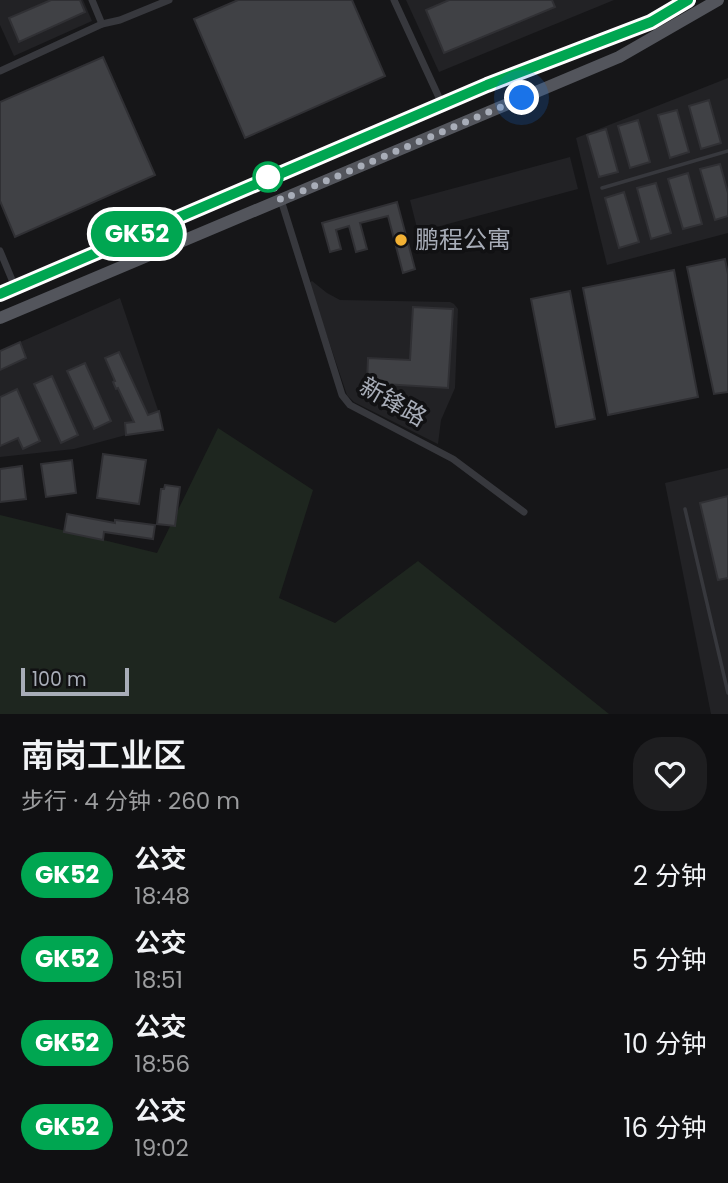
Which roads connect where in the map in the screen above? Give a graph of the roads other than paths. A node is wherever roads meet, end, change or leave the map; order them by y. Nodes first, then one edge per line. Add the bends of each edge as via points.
1 (92, 0) edge
2 (169, 0) edge
3 (394, 0) edge
4 (688, 0) edge
5 (718, 0) edge
6 (651, 22) junction
7 (102, 24) junction
8 (648, 42) junction
9 (0, 71) edge
10 (442, 104) junction
11 (728, 151) edge
12 (602, 188) dead end
13 (281, 200) junction
14 (0, 251) edge
15 (15, 287) junction
16 (0, 294) edge
17 (0, 318) edge
18 (685, 509) dead end
19 (524, 512) dead end
20 (728, 694) edge

1 - 7 street
2 - 7 street
3 - 10 street
4 - 6 main road
5 - 8 main road
6 - 8 main road
6 - 10 main road
7 - 9 street
8 - 13 main road
10 - 15 main road
11 - 12 lane
13 - 17 main road
13 - 19 street, 新锋路 via 342,395 350,405 453,459
14 - 15 street
15 - 16 main road
18 - 20 lane

